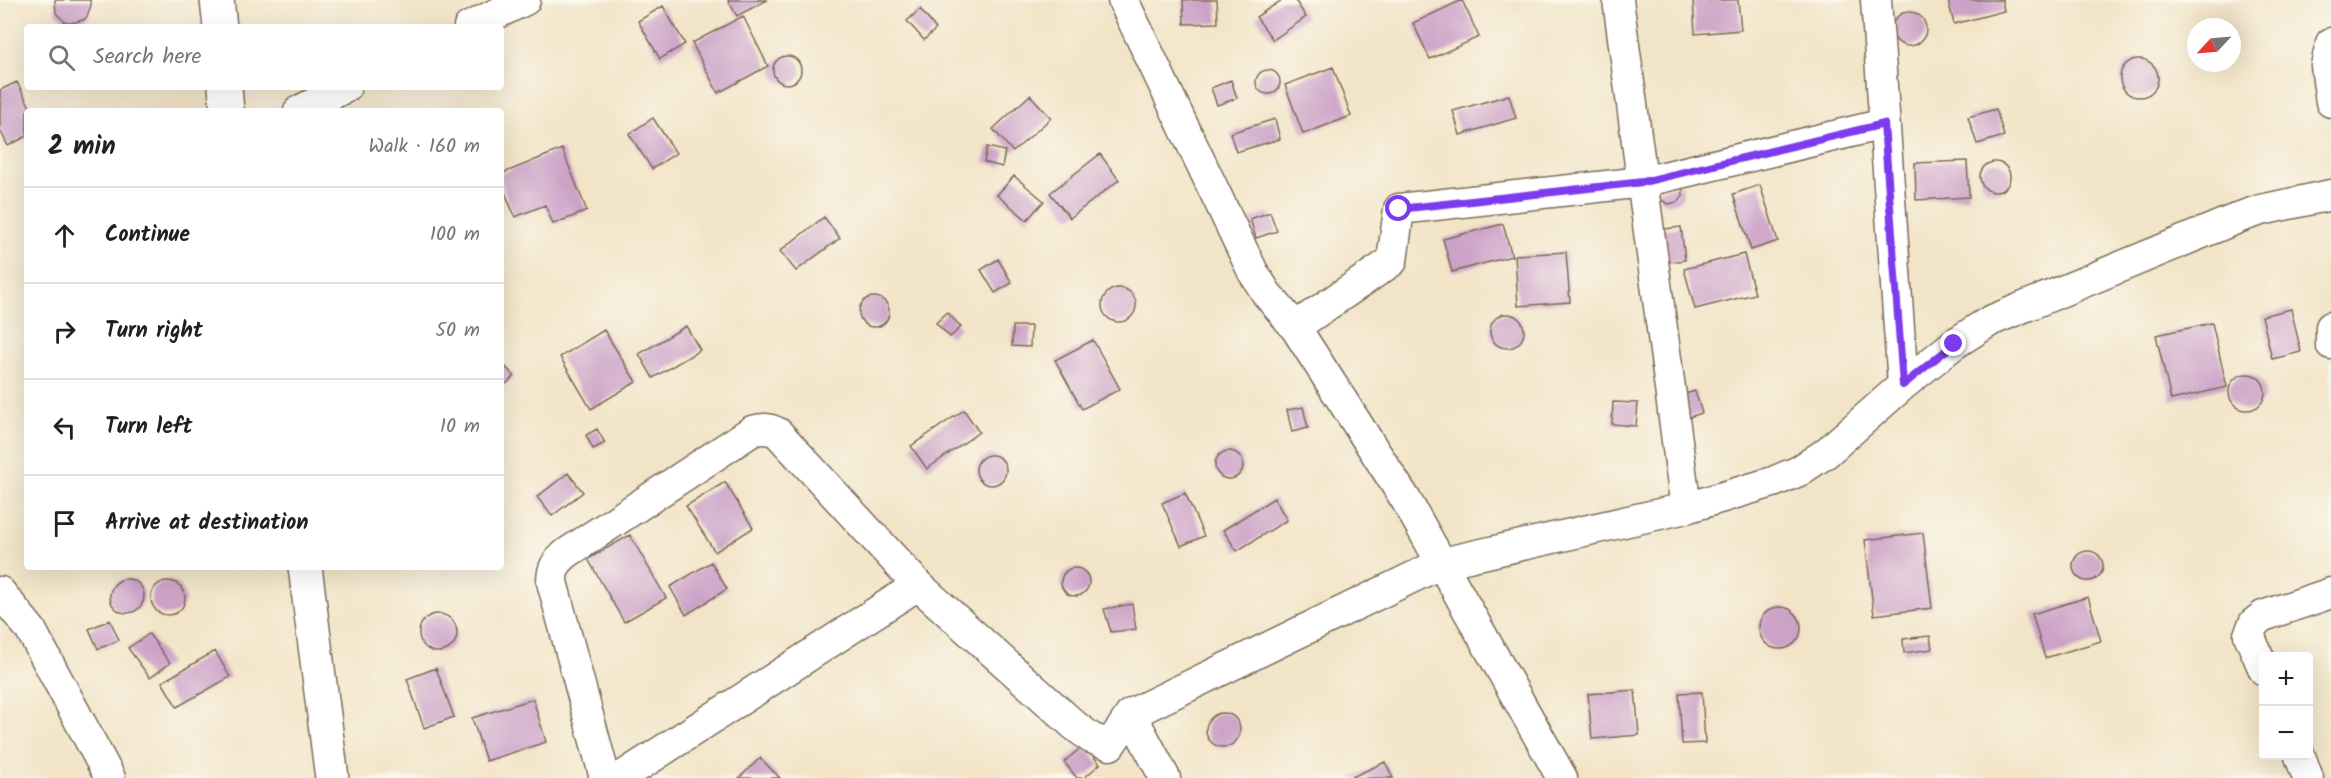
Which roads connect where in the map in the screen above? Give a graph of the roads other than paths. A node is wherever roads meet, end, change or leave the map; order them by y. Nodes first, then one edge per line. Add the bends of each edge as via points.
1 (217, 0) edge
2 (523, 0) edge
3 (1123, 0) edge
4 (1618, 0) edge
5 (1876, 0) edge
6 (220, 24) edge
7 (475, 24) edge
8 (2331, 43) edge
9 (225, 90) edge
10 (340, 90) edge
11 (2331, 102) edge
12 (227, 108) edge
13 (305, 108) edge
14 (1884, 124) junction
15 (1643, 182) junction
16 (2331, 195) edge
17 (1295, 327) junction
18 (2331, 327) edge
19 (2331, 344) edge
20 (1903, 385) junction
21 (1686, 508) junction
22 (1442, 563) junction
23 (305, 570) edge
24 (918, 585) junction
25 (0, 592) edge
26 (2331, 593) edge
27 (2259, 658) edge
28 (1131, 714) junction
29 (2301, 760) edge
30 (110, 778) edge
31 (332, 778) edge
32 (605, 778) edge
33 (620, 778) edge
34 (1165, 778) edge
35 (1562, 778) edge
36 (2308, 778) edge

1 - 6 street
2 - 7 street
3 - 17 street via 1253,272
4 - 15 street
5 - 14 street
8 - 11 street via 2326,66
9 - 12 street
10 - 13 street
14 - 15 street
14 - 20 street
15 - 17 street via 1399,209 1392,261
15 - 21 street
16 - 20 street via 2243,216 1990,321
17 - 22 street
18 - 19 street
20 - 21 street via 1826,453 1798,471
21 - 22 street
22 - 28 street
22 - 35 street
23 - 31 street
24 - 28 street via 1091,738 1110,745
24 - 32 street via 778,433 770,429 752,431 567,553 552,570
24 - 33 street
25 - 30 street via 31,630
26 - 27 street via 2254,622 2249,635
28 - 34 street
29 - 36 street

